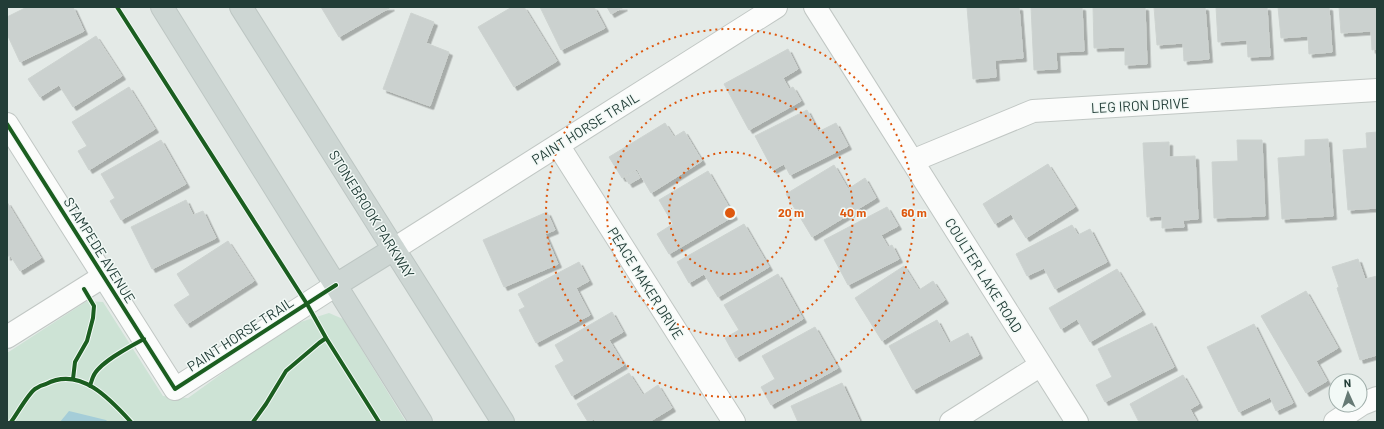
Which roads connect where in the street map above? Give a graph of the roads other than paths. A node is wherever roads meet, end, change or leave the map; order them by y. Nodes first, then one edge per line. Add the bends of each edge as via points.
1 (162, 7) edge
2 (241, 7) edge
3 (776, 7) edge
4 (815, 7) edge
5 (1377, 90) edge
6 (7, 124) edge
7 (558, 145) junction
8 (912, 161) junction
9 (394, 249) junction
10 (104, 276) junction
11 (336, 285) junction
12 (7, 338) edge
13 (1041, 365) junction
14 (175, 389) joint
15 (1377, 398) edge
16 (420, 422) edge
17 (503, 422) edge
18 (734, 422) edge
19 (951, 422) edge
20 (1077, 422) edge
21 (1335, 422) edge

1 - 11 main road
2 - 9 main road, STONEBROOK PARKWAY
3 - 7 street, PAINT HORSE TRAIL
4 - 8 street, COULTER LAKE ROAD
5 - 8 street, LEG IRON DRIVE via 1033,111
6 - 10 street, STAMPEDE AVENUE
7 - 9 street, PAINT HORSE TRAIL
7 - 18 street, PEACE MAKER DRIVE
8 - 13 street, COULTER LAKE ROAD
9 - 11 main road
9 - 17 main road, STONEBROOK PARKWAY
10 - 12 street
10 - 14 street, STAMPEDE AVENUE
11 - 14 street, PAINT HORSE TRAIL
11 - 16 main road
13 - 19 street
13 - 20 street, COULTER LAKE ROAD
15 - 21 street via 1362,404

